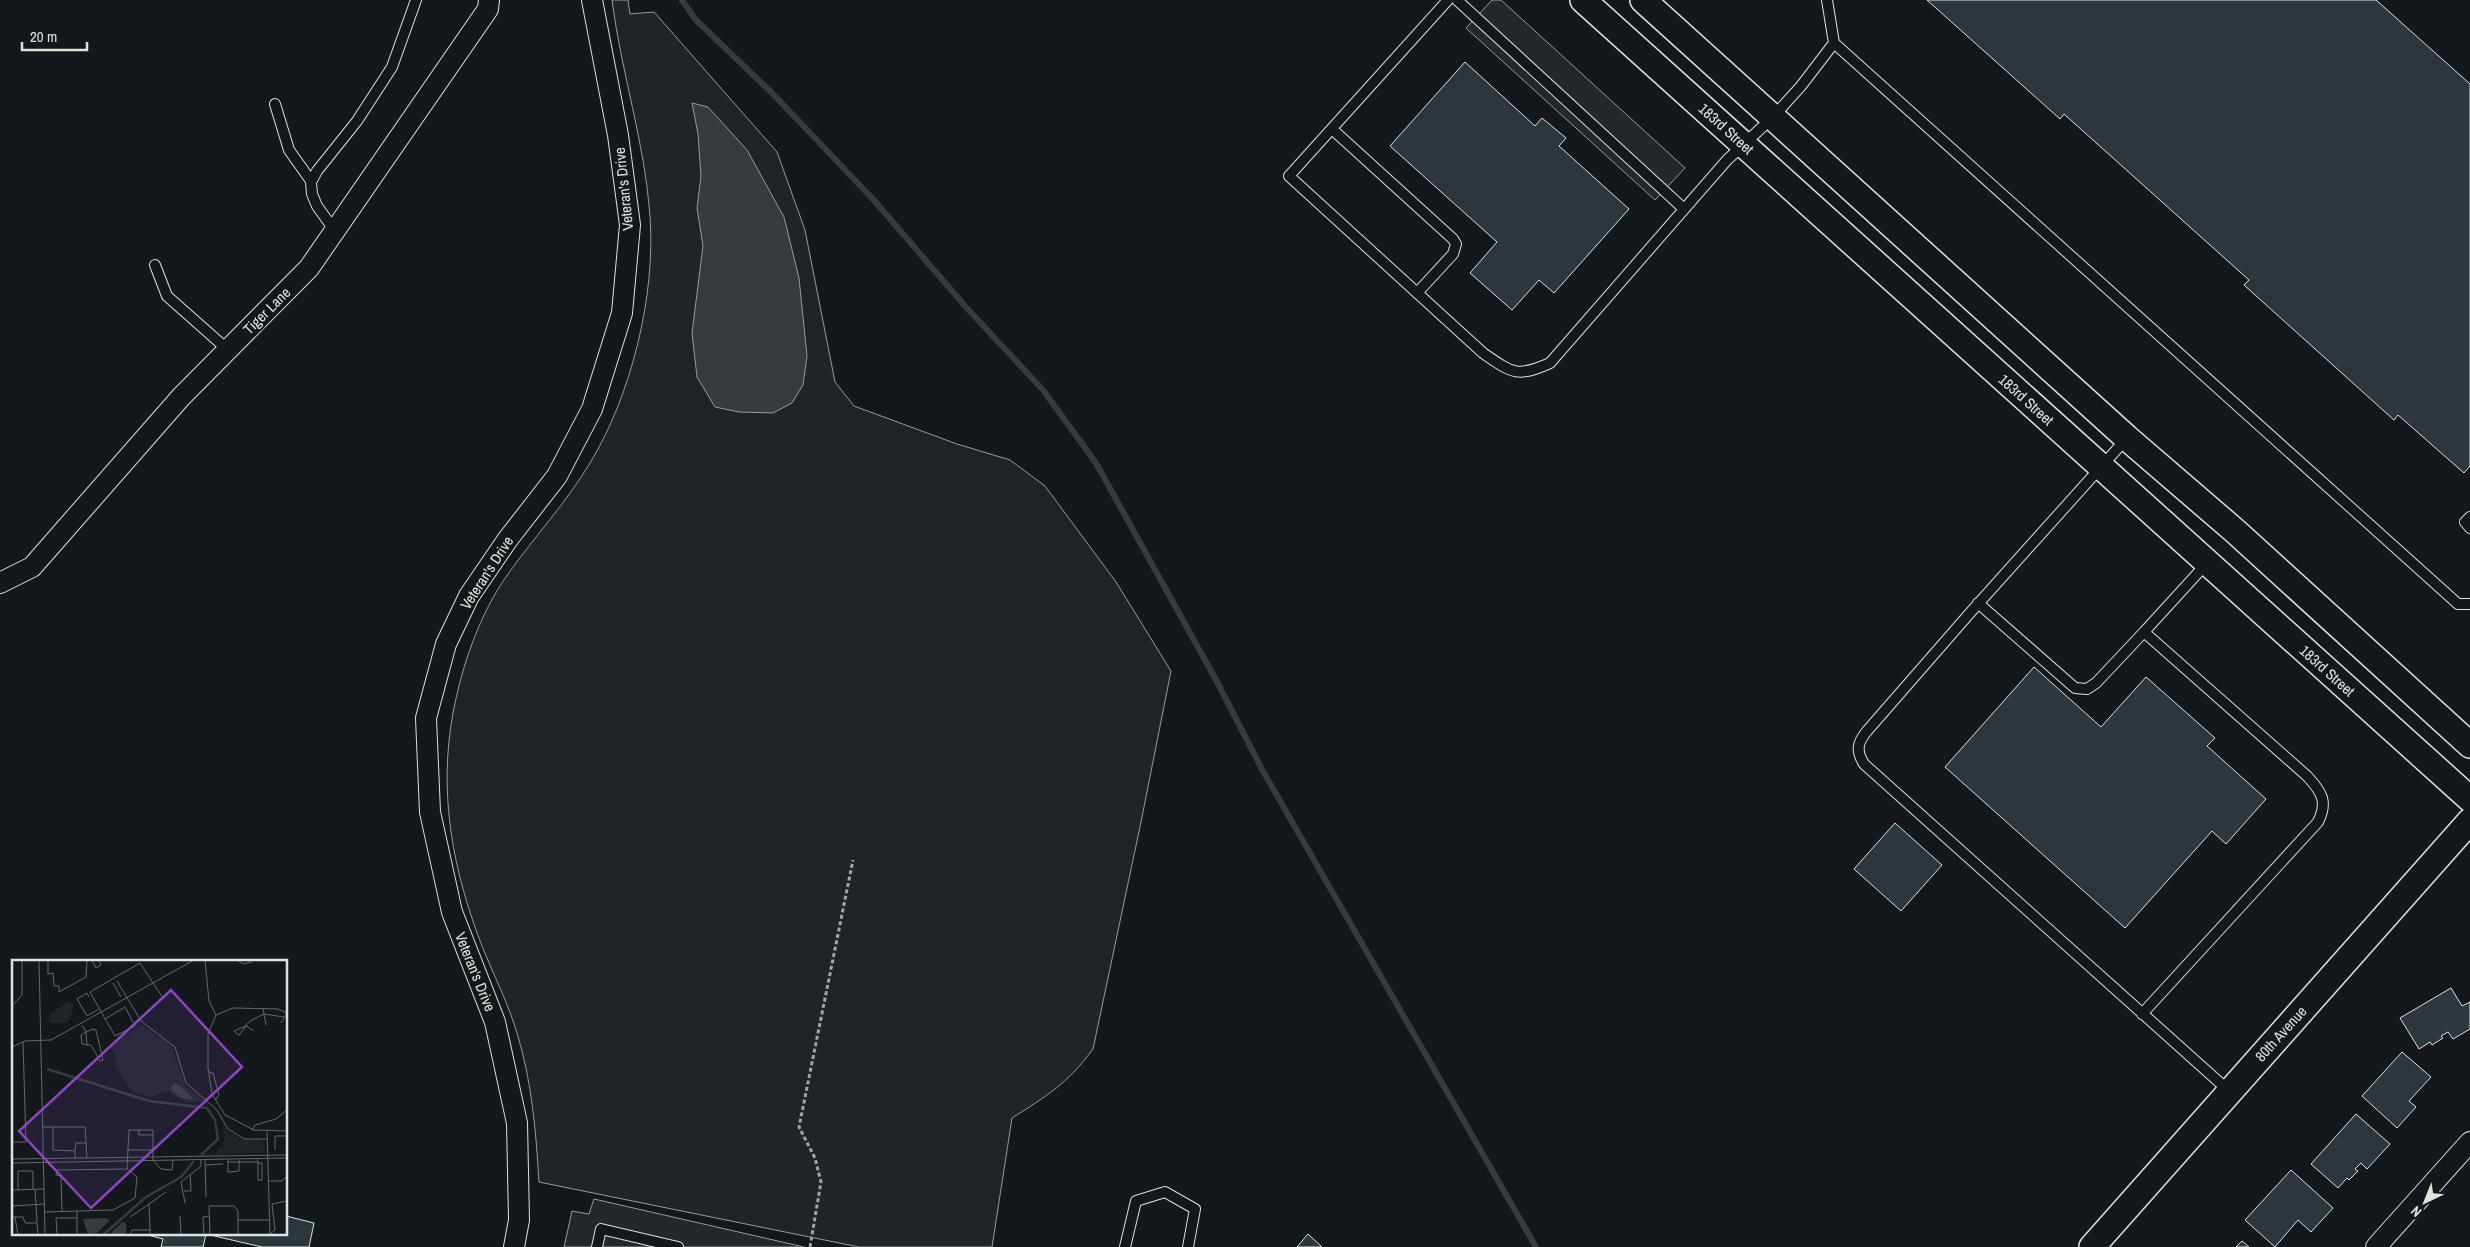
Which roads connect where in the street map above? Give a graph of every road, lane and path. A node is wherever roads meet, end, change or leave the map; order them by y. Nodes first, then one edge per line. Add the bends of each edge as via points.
1 (416, 0) edge
2 (489, 0) edge
3 (592, 0) edge
4 (1448, 0) edge
5 (1457, 0) edge
6 (1584, 0) edge
7 (1643, 0) edge
8 (1827, 0) edge
9 (1834, 43) junction
10 (275, 104) dead end
11 (1773, 118) junction
12 (1332, 129) junction
13 (1744, 145) junction
14 (311, 181) junction
15 (1684, 209) junction
16 (335, 231) junction
17 (154, 265) dead end
18 (1417, 292) junction
19 (228, 350) junction
20 (2127, 438) junction
21 (2101, 467) junction
22 (2470, 517) edge
23 (2470, 528) edge
24 (2207, 562) junction
25 (0, 584) edge
26 (1978, 603) junction
27 (2470, 604) edge
28 (2144, 632) junction
29 (2470, 745) edge
30 (2470, 799) edge
31 (2470, 821) edge
32 (853, 860) dead end
33 (2142, 1014) junction
34 (2230, 1092) junction
35 (2470, 1142) edge
36 (514, 1247) edge
37 (596, 1247) edge
38 (678, 1247) edge
39 (810, 1247) edge
40 (1125, 1247) edge
41 (1188, 1247) edge
42 (2092, 1247) edge
43 (2376, 1247) edge

1 - 14 lane via 392,68
2 - 16 street, Tiger Lane via 488,9
3 - 36 street, Veteran's Drive via 618,135 630,225 622,313 592,409 557,476 469,596 446,644 426,718 430,812 452,912 495,1022 517,1123 519,1220
4 - 12 lane
5 - 15 lane
6 - 13 street, 183rd Street
7 - 11 street
8 - 9 lane
9 - 11 lane
9 - 27 lane via 2458,604
10 - 14 lane via 289,150
11 - 13 lane
11 - 20 street
12 - 18 lane via 1456,244 1453,254
12 - 18 lane via 1290,176
13 - 15 lane
13 - 21 street, 183rd Street
14 - 16 lane via 317,206
15 - 18 lane via 1550,363 1528,373 1508,371 1483,353
16 - 19 street, Tiger Lane via 310,268
17 - 19 lane via 167,296
19 - 25 street, Tiger Lane via 180,397 32,567
20 - 21 lane
20 - 29 street via 2235,531
21 - 24 street, 183rd Street
21 - 26 lane
22 - 23 lane via 2465,522
24 - 28 lane
24 - 30 street, 183rd Street
26 - 28 lane via 2076,688 2087,690
26 - 33 lane via 1860,739 1859,756 1864,764
28 - 33 lane via 2307,776 2323,799 2324,810 2318,822
31 - 34 street, 80th Avenue
32 - 39 path via 799,1127 816,1158 821,1182
33 - 34 lane
34 - 42 street, 80th Avenue
35 - 43 street
37 - 38 lane via 601,1229
40 - 41 lane via 1136,1200 1165,1192 1195,1209

